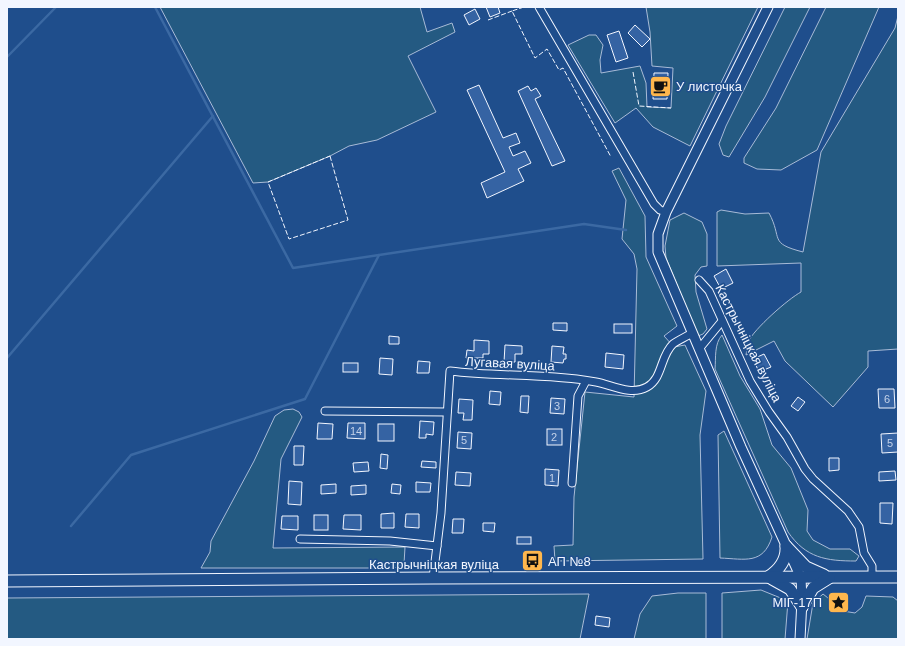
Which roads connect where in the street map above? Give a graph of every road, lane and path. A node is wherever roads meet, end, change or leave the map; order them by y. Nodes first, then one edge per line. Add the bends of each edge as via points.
1 (539, 7) edge
2 (768, 7) edge
3 (666, 212) junction
4 (699, 280) dead end
5 (722, 321) junction
6 (692, 333) junction
7 (699, 349) junction
8 (586, 381) junction
9 (325, 411) dead end
10 (447, 412) junction
11 (572, 484) dead end
12 (300, 539) dead end
13 (437, 546) junction
14 (786, 546) junction
15 (768, 577) junction
16 (830, 577) junction
17 (872, 577) junction
18 (898, 577) edge
19 (433, 578) junction
20 (801, 578) junction
21 (7, 581) edge
22 (802, 607) junction
23 (800, 639) edge

1 - 3 street via 654,204
2 - 3 street
3 - 6 street via 658,234 658,252
4 - 5 street, Кастрычніцкая вуліца via 709,291
5 - 7 street
5 - 17 street, Кастрычніцкая вуліца via 750,381 787,437 805,470 848,511 859,527 864,553 872,566
6 - 7 street
6 - 8 street, Лугавая вуліца via 672,345 656,380 647,387 627,390
7 - 14 street
8 - 10 street, Лугавая вуліца via 566,377 450,371
8 - 11 street via 578,396
9 - 10 street
10 - 13 street, Лугавая вуліца
12 - 13 street via 390,541
13 - 19 street, Лугавая вуліца
14 - 15 main road via 786,558
14 - 16 main road via 806,567
14 - 20 street
15 - 19 main road, Кастрычніцкая вуліца
15 - 20 main road, Кастрычніцкая вуліца
15 - 22 main road via 790,589
16 - 17 main road
16 - 20 main road
16 - 22 main road via 813,588
17 - 18 main road
19 - 21 main road, Кастрычніцкая вуліца
20 - 22 street
22 - 23 street

